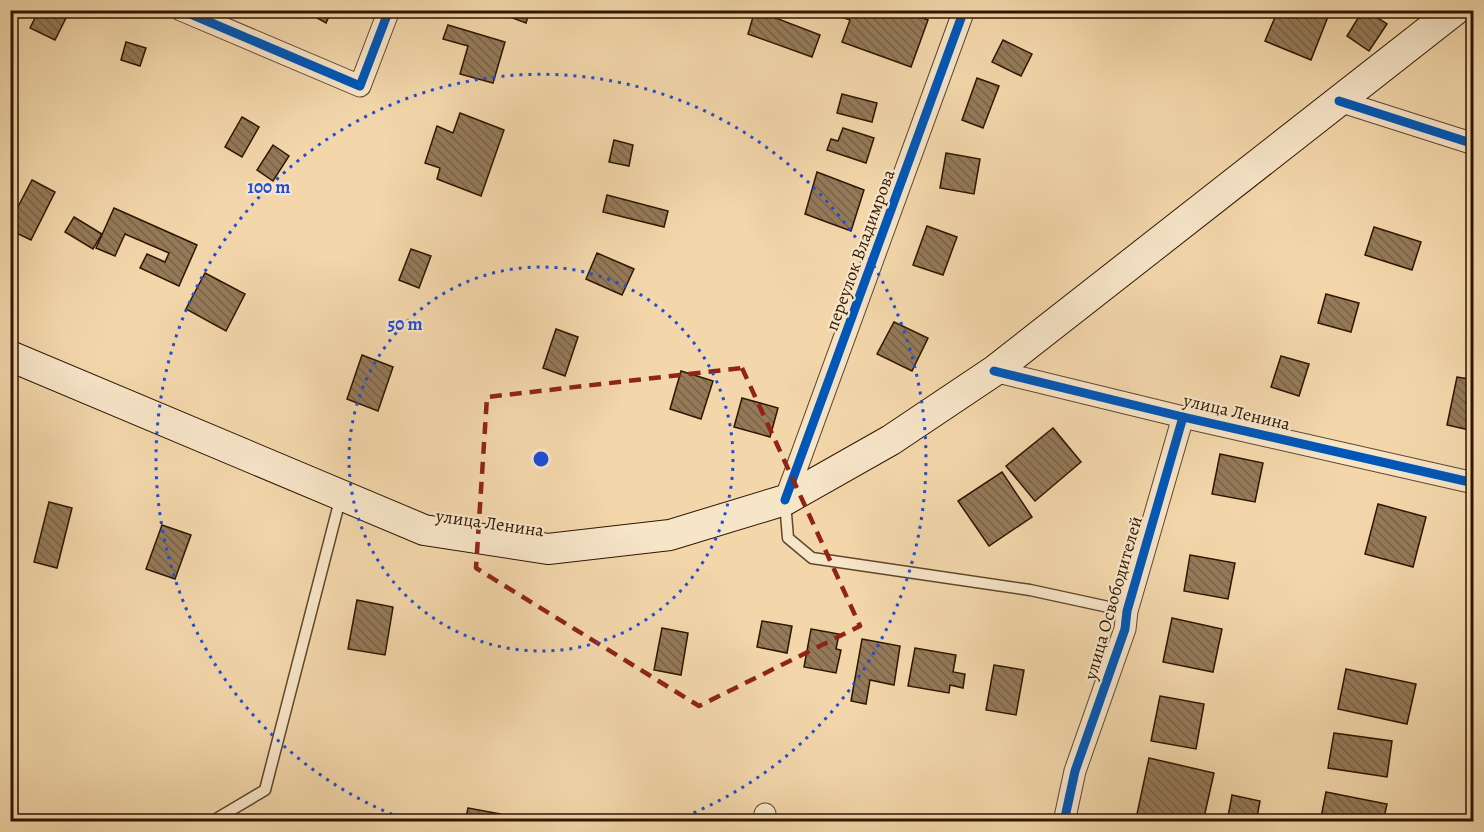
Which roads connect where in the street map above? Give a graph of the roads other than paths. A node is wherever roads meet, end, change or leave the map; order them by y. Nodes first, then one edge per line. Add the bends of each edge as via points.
1 (181, 10) edge
2 (389, 10) edge
3 (964, 10) edge
4 (1455, 10) edge
5 (1339, 101) junction
6 (1473, 144) edge
7 (10, 356) edge
8 (994, 371) junction
9 (1183, 417) junction
10 (1473, 483) edge
11 (341, 495) junction
12 (785, 500) junction
13 (1127, 610) junction
14 (211, 822) edge
15 (1064, 822) edge

1 - 2 street via 360,87
3 - 12 street, переулок Владимрова
4 - 5 main road, улица Ленина
5 - 6 street
5 - 8 main road, улица Ленина
7 - 11 main road, улица Ленина
8 - 9 street, улица Ленина
8 - 12 main road, улица Ленина via 891,440
9 - 10 street, улица Ленина
9 - 13 street, улица Освободителей
11 - 12 main road, улица Ленина via 424,530 548,549 670,535
11 - 14 lane via 265,790
12 - 13 lane via 788,538 812,558 1030,590
13 - 15 street, улица Освободителей via 1125,629 1075,771

